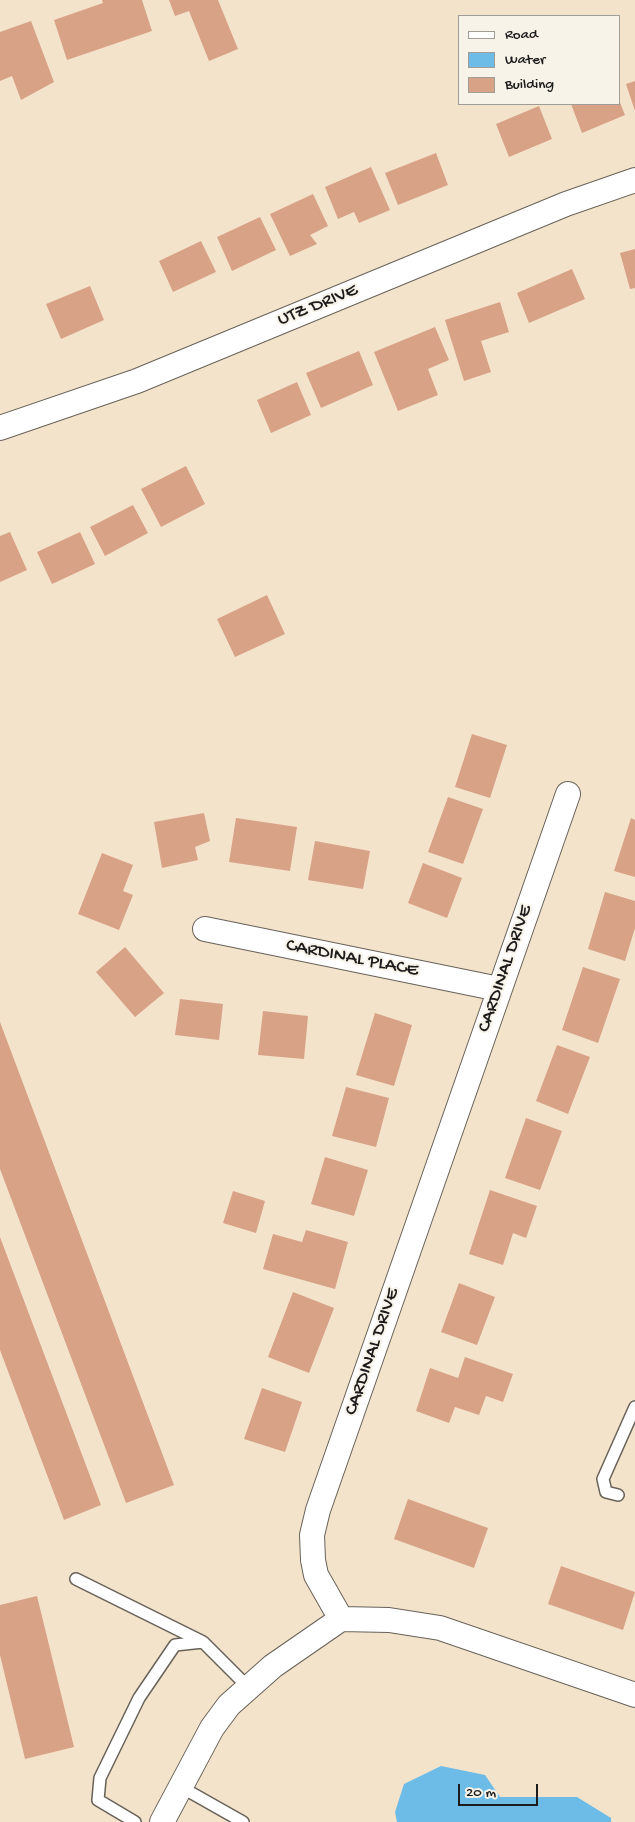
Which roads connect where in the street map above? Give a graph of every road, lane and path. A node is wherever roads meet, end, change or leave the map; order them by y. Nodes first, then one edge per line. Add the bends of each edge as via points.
1 (635, 180) edge
2 (0, 428) edge
3 (568, 794) dead end
4 (205, 929) dead end
5 (499, 989) junction
6 (635, 1409) edge
7 (618, 1495) dead end
8 (76, 1579) dead end
9 (341, 1619) junction
10 (203, 1642) junction
11 (250, 1688) junction
12 (635, 1696) edge
13 (180, 1788) junction
14 (239, 1821) edge
15 (135, 1822) edge
16 (162, 1822) edge

1 - 2 street, UTZ DRIVE via 566,204 137,380
3 - 5 street, CARDINAL DRIVE
4 - 5 street, CARDINAL PLACE
5 - 9 street, CARDINAL DRIVE via 318,1510 312,1535 316,1575
6 - 7 lane via 603,1479 606,1492
8 - 10 lane
9 - 11 street via 273,1666
9 - 12 street via 389,1620 440,1628
10 - 11 lane
10 - 15 lane via 175,1645 139,1698 100,1778 98,1800
11 - 13 street via 229,1705 212,1728
13 - 14 lane
13 - 16 street

